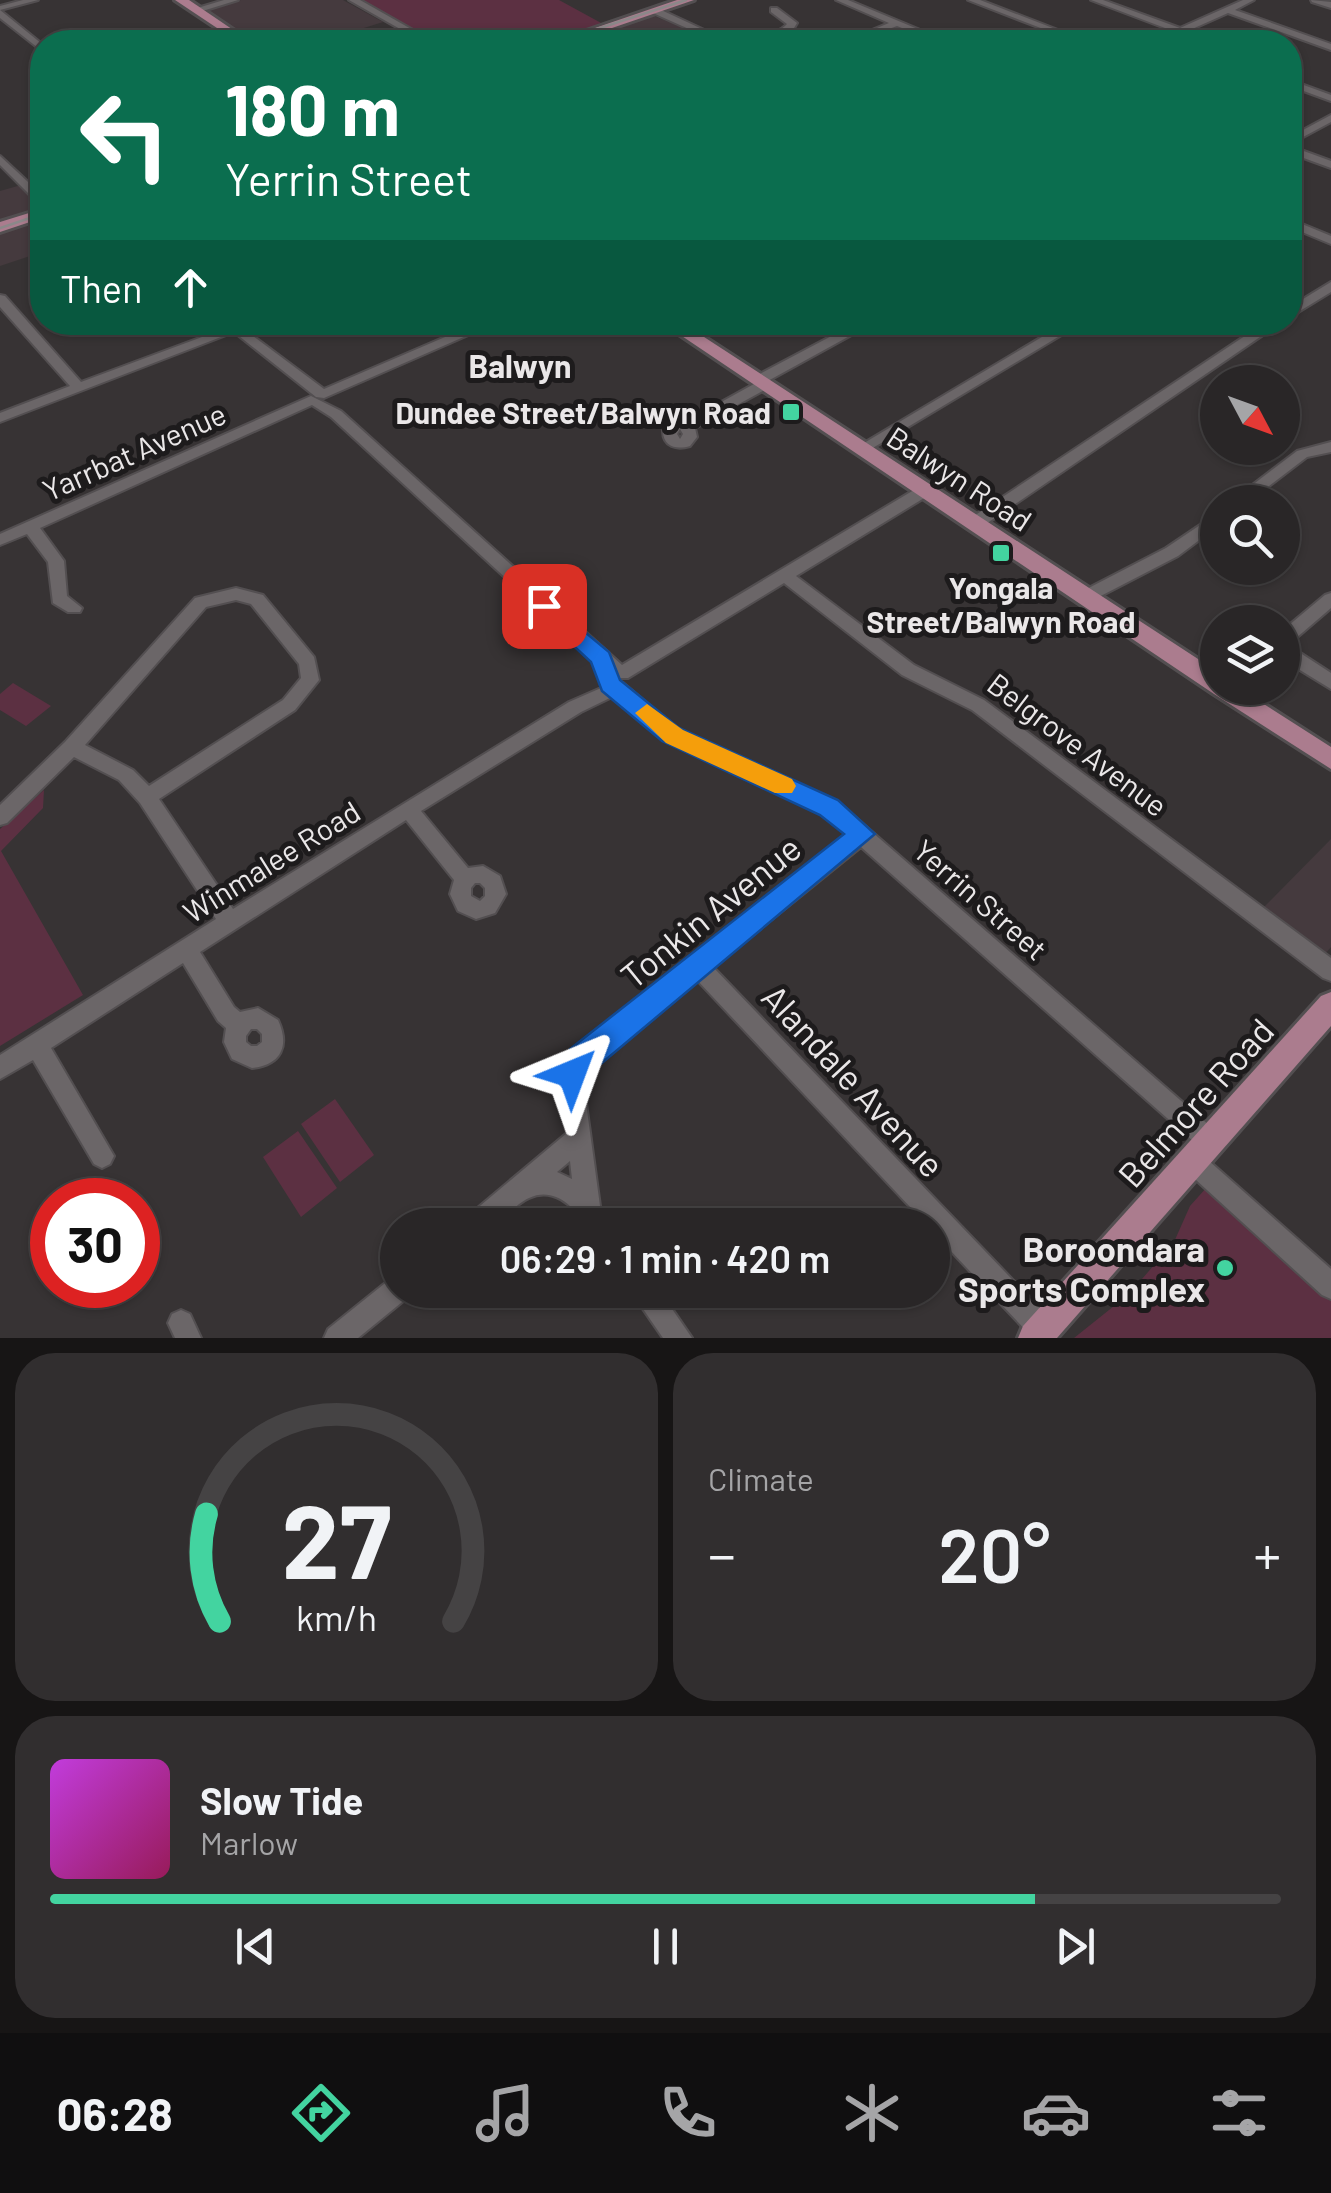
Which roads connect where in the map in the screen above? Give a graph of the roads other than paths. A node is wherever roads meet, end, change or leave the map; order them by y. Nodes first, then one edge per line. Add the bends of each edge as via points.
1 (34, 0) edge
2 (181, 0) edge
3 (234, 0) edge
4 (353, 0) edge
5 (840, 0) edge
6 (972, 0) edge
7 (1094, 0) edge
8 (1316, 0) edge
9 (683, 1) edge
10 (1237, 3) edge
11 (1331, 5) edge
12 (0, 10) edge
13 (196, 10) junction
14 (656, 10) junction
15 (774, 10) dead end
16 (897, 24) junction
17 (227, 30) edge
18 (407, 30) edge
19 (596, 30) edge
20 (699, 30) edge
21 (788, 30) edge
22 (880, 30) edge
23 (913, 30) edge
24 (1052, 30) edge
25 (1179, 30) edge
26 (1184, 30) edge
27 (1295, 30) edge
28 (1302, 33) edge
29 (30, 37) edge
30 (1331, 47) edge
31 (1302, 87) edge
32 (1331, 98) edge
33 (1331, 118) edge
34 (1302, 134) edge
35 (1302, 154) edge
36 (0, 159) edge
37 (1331, 165) edge
38 (30, 189) edge
39 (30, 217) edge
40 (0, 227) edge
41 (1302, 228) edge
42 (1331, 240) edge
43 (1331, 286) edge
44 (0, 298) edge
45 (1302, 305) edge
46 (30, 332) edge
47 (32, 335) edge
48 (209, 335) edge
49 (251, 335) edge
50 (463, 335) edge
51 (688, 335) edge
52 (845, 335) edge
53 (1055, 335) edge
54 (1257, 335) edge
55 (760, 383) junction
56 (78, 387) junction
57 (322, 401) junction
58 (0, 418) edge
59 (686, 426) dead end
60 (1331, 447) edge
61 (861, 450) junction
62 (1261, 485) edge
63 (921, 489) junction
64 (974, 524) junction
65 (30, 527) junction
66 (1200, 531) edge
67 (0, 540) edge
68 (784, 575) junction
69 (58, 596) junction
70 (1084, 597) junction
71 (1331, 599) edge
72 (74, 608) dead end
73 (41, 612) dead end
74 (1300, 626) edge
75 (1300, 662) edge
76 (1300, 667) edge
77 (1200, 672) edge
78 (618, 680) junction
79 (1331, 683) edge
80 (1250, 705) edge
81 (72, 746) junction
82 (1331, 759) edge
83 (147, 797) junction
84 (408, 810) junction
85 (0, 817) edge
86 (862, 834) junction
87 (466, 880) dead end
88 (230, 923) junction
89 (188, 950) junction
90 (698, 966) junction
91 (1331, 972) edge
92 (1331, 1006) edge
93 (241, 1026) dead end
94 (36, 1045) junction
95 (0, 1068) edge
96 (579, 1138) junction
97 (1201, 1151) junction
98 (102, 1156) dead end
99 (523, 1188) junction
100 (498, 1208) edge
101 (584, 1208) edge
102 (591, 1208) edge
103 (1331, 1286) edge
104 (380, 1303) edge
105 (656, 1308) edge
106 (1038, 1334) edge
107 (337, 1338) edge
108 (679, 1338) edge

1 - 12 street
2 - 13 main road
3 - 13 street
4 - 18 street
5 - 16 street
6 - 24 street
7 - 25 street
8 - 11 street
9 - 14 main road
10 - 26 street
10 - 27 street
12 - 29 street
13 - 17 main road
14 - 19 main road
14 - 20 street
15 - 21 street via 792,22
16 - 22 street
16 - 23 street
28 - 30 street
31 - 32 street
33 - 34 street
35 - 37 street
36 - 38 street
39 - 40 main road
41 - 42 street
43 - 45 street
44 - 46 street
47 - 56 street
48 - 56 street
49 - 57 street, Yerrin Street
50 - 57 street, Yarrbat Avenue
51 - 55 main road, Balwyn Road
52 - 55 street
53 - 61 street
54 - 64 street
55 - 59 street
55 - 61 main road, Balwyn Road
56 - 58 street
57 - 65 street, Yarrbat Avenue
57 - 78 street, Yerrin Street via 602,658
60 - 62 street via 1302,454
61 - 63 main road, Balwyn Road
63 - 64 main road, Balwyn Road
63 - 68 street, Winmalee Road
64 - 70 main road, Balwyn Road
65 - 67 street, Yarrbat Avenue
65 - 69 street via 56,561
66 - 70 street
68 - 78 street, Winmalee Road
68 - 91 street, Belgrove Avenue via 908,670 978,705
69 - 72 street
69 - 73 street
70 - 77 main road, Balwyn Road
71 - 74 street
75 - 79 street
76 - 79 street
78 - 84 street, Winmalee Road
78 - 86 street, Yerrin Street via 670,734 829,807
80 - 82 main road, Balwyn Road
81 - 83 street via 126,775
81 - 83 street via 201,602 236,594 257,599 308,662 310,680 289,705
81 - 85 street
83 - 88 street
84 - 87 street
84 - 88 street, Winmalee Road
86 - 90 street, Tonkin Avenue
86 - 97 street, Yerrin Street
88 - 89 street, Winmalee Road
89 - 93 street via 226,1014
89 - 94 street, Winmalee Road
90 - 96 street, Tonkin Avenue via 575,1064
90 - 106 street, Alandale Avenue
92 - 97 main road, Belmore Road
94 - 95 street, Winmalee Road
94 - 98 street
96 - 99 street
96 - 102 street, Tonkin Avenue
97 - 103 street, Yerrin Street
97 - 106 main road, Belmore Road
99 - 100 street
99 - 101 street via 560,1182
104 - 107 street
105 - 108 street

